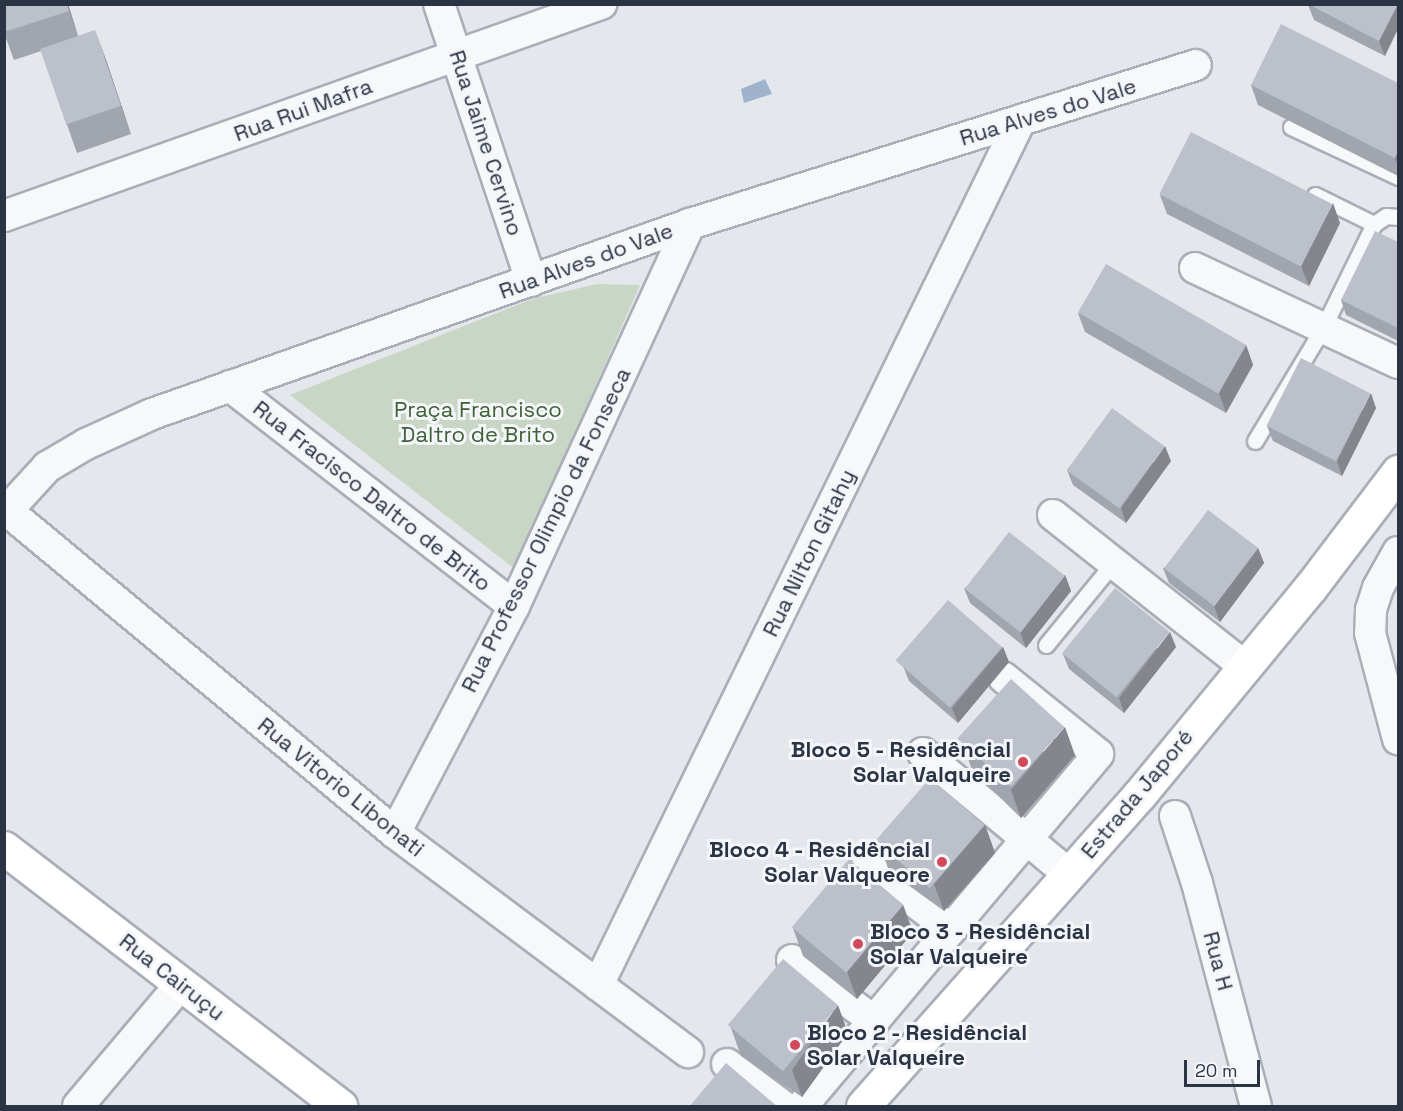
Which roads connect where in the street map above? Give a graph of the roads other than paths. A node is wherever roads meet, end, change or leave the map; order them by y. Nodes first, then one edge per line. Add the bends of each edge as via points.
1 (439, 4) edge
2 (601, 4) edge
3 (458, 55) junction
4 (1196, 65) dead end
5 (1020, 121) junction
6 (1291, 127) edge
7 (1398, 177) edge
8 (1304, 190) edge
9 (4, 216) edge
10 (1398, 218) edge
11 (690, 224) junction
12 (1374, 224) junction
13 (1195, 268) dead end
14 (531, 281) junction
15 (1323, 328) junction
16 (1398, 363) edge
17 (230, 386) junction
18 (1255, 441) dead end
19 (1398, 472) edge
20 (6, 510) edge
21 (1053, 515) dead end
22 (1113, 563) junction
23 (1396, 563) edge
24 (514, 606) junction
25 (1046, 645) dead end
26 (1243, 665) junction
27 (1004, 678) dead end
28 (1398, 739) edge
29 (923, 753) dead end
30 (1175, 816) dead end
31 (395, 833) junction
32 (1028, 840) junction
33 (4, 848) edge
34 (867, 865) dead end
35 (1069, 874) junction
36 (951, 930) junction
37 (792, 960) edge
38 (181, 984) junction
39 (598, 985) junction
40 (874, 1021) junction
41 (688, 1052) dead end
42 (727, 1064) edge
43 (78, 1107) edge
44 (340, 1107) edge
45 (783, 1107) edge
46 (802, 1107) edge
47 (863, 1107) edge
48 (1256, 1107) edge

1 - 3 street, Rua Jaime Cervino
2 - 3 street, Rua Rui Mafra
3 - 9 street, Rua Rui Mafra
3 - 14 street, Rua Jaime Cervino
4 - 5 street, Rua Alves do Vale
5 - 11 street, Rua Alves do Vale
5 - 39 street, Rua Nilton Gitahy
6 - 7 lane
8 - 12 lane
10 - 12 lane via 1386,216
11 - 14 street, Rua Alves do Vale
11 - 24 street, Rua Professor Olimpio da Fonseca
12 - 15 lane
13 - 15 street
14 - 17 street, Rua Alves do Vale
15 - 16 street
15 - 18 lane
17 - 20 street, Rua Alves do Vale via 86,444 47,467
17 - 24 street, Rua Fracisco Daltro de Brito
19 - 26 main road, Estrada Japoré via 1310,588
20 - 31 street, Rua Vitorio Libonati
21 - 22 street
22 - 25 lane
22 - 26 street
23 - 28 street via 1371,610 1370,633
24 - 31 street, Rua Professor Olimpio da Fonseca
26 - 35 main road, Estrada Japoré via 1140,794
27 - 32 street via 1098,754
29 - 32 street
30 - 48 street, Rua H via 1197,883
31 - 39 street, Rua Vitorio Libonati
32 - 35 street
32 - 36 street
33 - 38 main road, Rua Cairuçu
34 - 36 street
35 - 47 main road, Estrada Japoré
36 - 40 street
37 - 40 street
38 - 43 street
38 - 44 main road, Rua Cairuçu
39 - 41 street, Rua Vitorio Libonati
40 - 46 street
42 - 45 street

